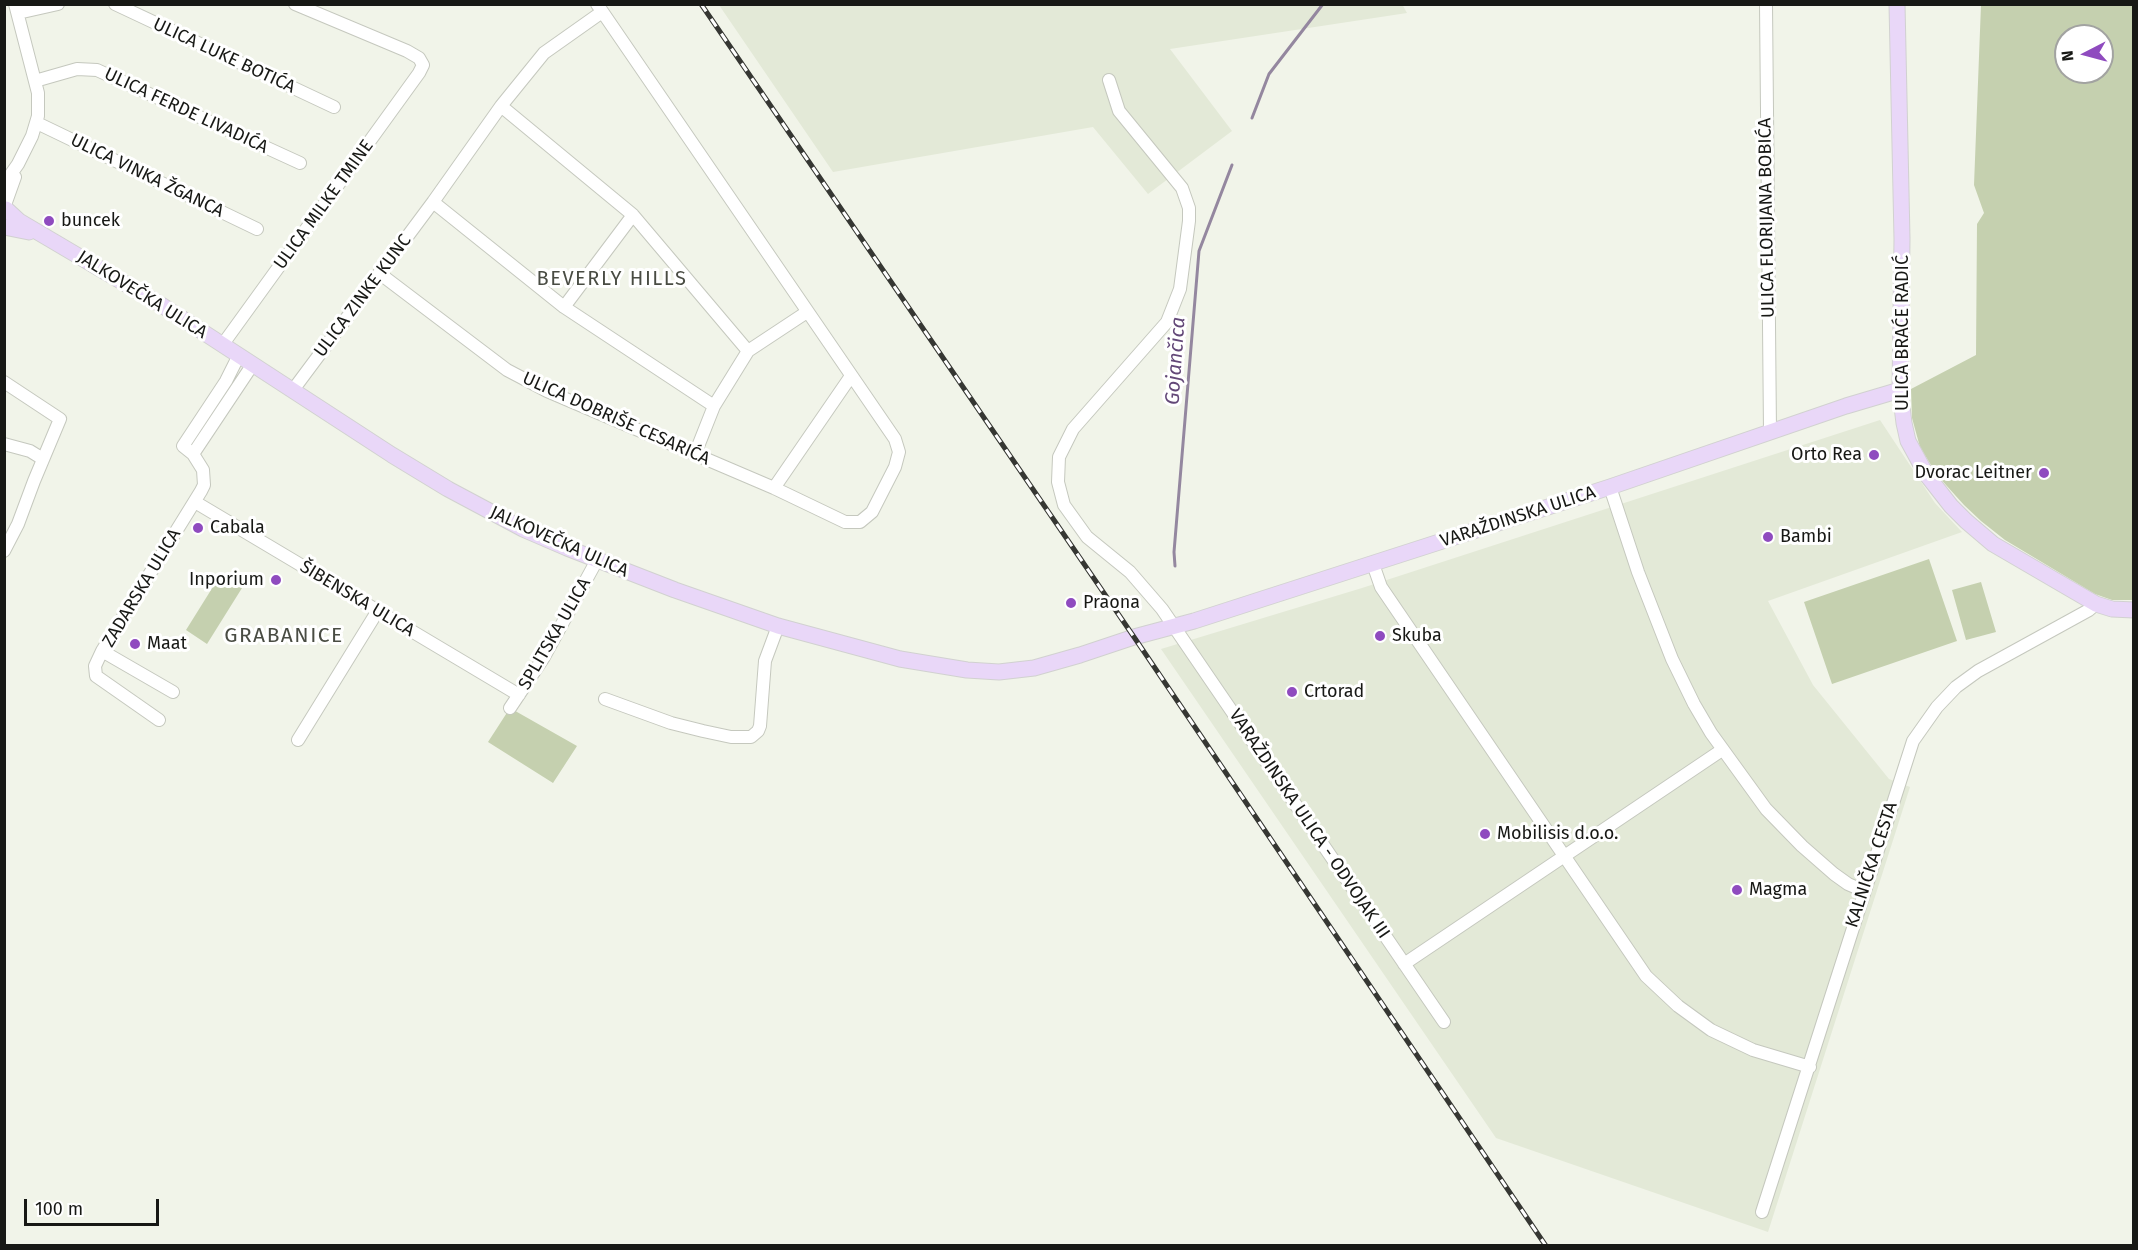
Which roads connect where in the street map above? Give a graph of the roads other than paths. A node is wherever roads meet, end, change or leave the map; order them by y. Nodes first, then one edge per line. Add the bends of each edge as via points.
1 (58, 4) edge
2 (115, 4) edge
3 (295, 4) edge
4 (1766, 4) edge
5 (1897, 4) edge
6 (600, 8) edge
7 (16, 9) edge
8 (1109, 80) dead end
9 (35, 81) junction
10 (501, 106) junction
11 (334, 107) dead end
12 (37, 123) junction
13 (18, 164) junction
14 (300, 164) dead end
15 (4, 184) edge
16 (433, 202) junction
17 (5, 210) edge
18 (633, 215) junction
19 (4, 227) edge
20 (257, 229) dead end
21 (43, 236) junction
22 (379, 273) junction
23 (564, 307) junction
24 (807, 312) junction
25 (223, 344) junction
26 (748, 351) junction
27 (239, 355) junction
28 (253, 364) junction
29 (850, 376) junction
30 (4, 382) edge
31 (293, 390) junction
32 (1900, 390) junction
33 (714, 406) junction
34 (1770, 431) junction
35 (4, 444) edge
36 (188, 450) junction
37 (695, 454) junction
38 (43, 459) junction
39 (1610, 487) junction
40 (774, 488) junction
41 (195, 502) junction
42 (4, 551) edge
43 (597, 560) junction
44 (1373, 564) junction
45 (2096, 604) junction
46 (2133, 610) edge
47 (377, 612) junction
48 (778, 626) junction
49 (1173, 626) junction
50 (1134, 637) joint
51 (102, 651) junction
52 (173, 692) dead end
53 (519, 695) junction
54 (605, 699) dead end
55 (510, 708) dead end
56 (159, 720) dead end
57 (298, 740) dead end
58 (1722, 750) junction
59 (1565, 856) junction
60 (1864, 891) junction
61 (1404, 964) junction
62 (1444, 1023) dead end
63 (1810, 1067) junction
64 (1762, 1212) dead end

1 - 7 street
2 - 11 street, ULICA LUKE BOTIĆA
3 - 25 street, ULICA MILKE TMINE via 407,51 419,58 423,66
4 - 34 street, ULICA FLORIJANA BOBIĆA
5 - 32 main road, ULICA BRAĆE RADIĆ via 1902,251
6 - 10 street, ULICA ZINKE KUNC via 544,53
6 - 24 street, ULICA DOBRIŠE CESARIĆA
7 - 9 street
8 - 49 street, VARAŽDINSKA ULICA - ODVOJAK III via 1119,111 1182,188 1189,208 1188,226 1180,289 1167,322 1073,429 1059,457 1058,482 1074,522 1130,572
9 - 12 street
9 - 14 street, ULICA FERDE LIVADIĆA via 77,69 97,70
10 - 16 street, ULICA ZINKE KUNC
10 - 18 street
12 - 13 street
12 - 20 street, ULICA VINKA ŽGANCA
13 - 15 street
13 - 17 street
16 - 22 street, ULICA ZINKE KUNC
16 - 23 street
17 - 21 main road, JALKOVEČKA ULICA
18 - 23 street
18 - 26 street
19 - 21 main road, JALKOVEČKA ULICA
21 - 25 main road, JALKOVEČKA ULICA
22 - 31 street, ULICA ZINKE KUNC
22 - 37 street, ULICA DOBRIŠE CESARIĆA via 507,370
23 - 33 street
24 - 26 street
24 - 29 street, ULICA DOBRIŠE CESARIĆA
25 - 27 main road, JALKOVEČKA ULICA
26 - 33 street
27 - 28 main road, JALKOVEČKA ULICA
27 - 36 street
28 - 31 main road, JALKOVEČKA ULICA
28 - 36 street
29 - 40 street
29 - 40 street, ULICA DOBRIŠE CESARIĆA via 895,439 899,452 872,512 860,522 845,522
30 - 38 street via 60,419
31 - 43 main road, JALKOVEČKA ULICA via 456,494 523,529
32 - 34 main road, VARAŽDINSKA ULICA
32 - 45 main road, ULICA BRAĆE RADIĆ via 1908,441 1926,474 1951,506 1993,544
33 - 37 street
34 - 39 main road, VARAŽDINSKA ULICA
35 - 38 street
36 - 41 street, ZADARSKA ULICA via 203,470 204,485
37 - 40 street, ULICA DOBRIŠE CESARIĆA
38 - 42 street
39 - 44 main road, VARAŽDINSKA ULICA
39 - 58 street via 1672,659
41 - 47 street, ŠIBENSKA ULICA
41 - 51 street, ZADARSKA ULICA
43 - 48 main road, JALKOVEČKA ULICA
43 - 53 street, SPLITSKA ULICA
44 - 49 main road, VARAŽDINSKA ULICA
44 - 59 street via 1381,587
45 - 46 main road, ULICA BRAĆE RADIĆ
45 - 60 street, KALNIČKA CESTA via 1978,671 1937,707 1913,741
47 - 53 street, ŠIBENSKA ULICA
47 - 57 street
48 - 50 main road, JALKOVEČKA ULICA via 900,659 989,672 1034,668
48 - 54 street via 765,661 758,731 751,737 703,731
49 - 50 main road, VARAŽDINSKA ULICA
49 - 61 street, VARAŽDINSKA ULICA - ODVOJAK III
51 - 52 street, ZADARSKA ULICA
51 - 56 street via 95,666 96,676
53 - 55 street, SPLITSKA ULICA
58 - 59 street
58 - 60 street via 1766,809 1802,846 1848,884
59 - 61 street
59 - 63 street via 1640,969 1678,1006 1724,1037
60 - 63 street, KALNIČKA CESTA
61 - 62 street, VARAŽDINSKA ULICA - ODVOJAK III
63 - 64 street, KALNIČKA CESTA

